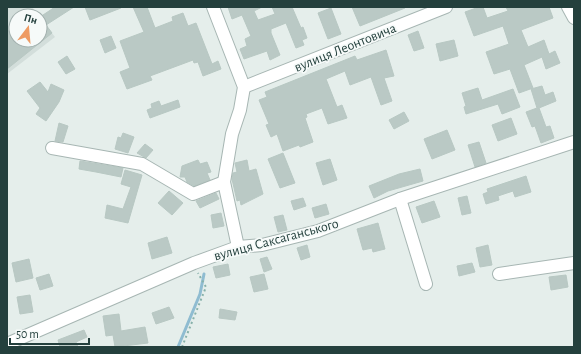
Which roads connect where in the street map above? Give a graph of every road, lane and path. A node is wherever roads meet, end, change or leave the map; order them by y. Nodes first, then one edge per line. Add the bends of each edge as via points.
1 (213, 7) edge
2 (568, 7) edge
3 (438, 8) edge
4 (574, 18) edge
5 (244, 87) junction
6 (574, 142) edge
7 (52, 148) dead end
8 (224, 182) junction
9 (400, 199) junction
10 (238, 246) junction
11 (194, 263) junction
12 (574, 263) edge
13 (499, 274) dead end
14 (426, 284) dead end
15 (7, 344) edge
16 (182, 347) edge

1 - 5 street
2 - 4 street
3 - 5 street, вулиця Леонтовича
5 - 8 street via 232,134
6 - 9 street, вулиця Саксаганського
7 - 8 street via 142,164 193,194
8 - 10 street
9 - 10 street, вулиця Саксаганського via 318,231 262,245
9 - 14 street
10 - 11 street, вулиця Саксаганського
11 - 15 street, вулиця Саксаганського
11 - 16 path via 206,287
12 - 13 street

